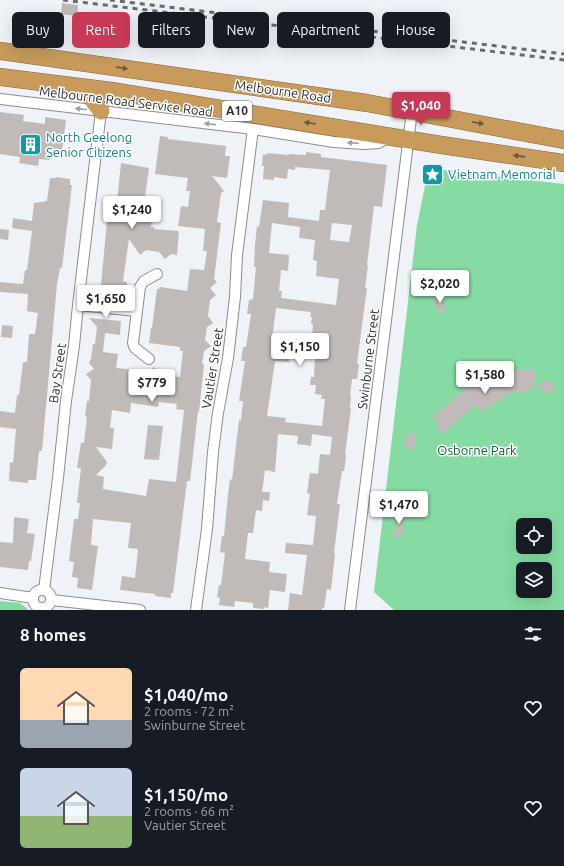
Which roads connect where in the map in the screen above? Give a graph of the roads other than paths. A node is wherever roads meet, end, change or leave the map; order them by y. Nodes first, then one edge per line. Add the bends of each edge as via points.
1 (4, 52) edge
2 (0, 77) edge
3 (0, 84) edge
4 (61, 85) junction
5 (84, 88) junction
6 (112, 91) junction
7 (0, 99) edge
8 (101, 111) junction
9 (412, 111) junction
10 (253, 129) junction
11 (390, 136) junction
12 (408, 139) junction
13 (564, 140) edge
14 (564, 163) edge
15 (157, 274) dead end
16 (78, 305) junction
17 (137, 311) junction
18 (149, 358) dead end
19 (44, 590) junction
20 (0, 593) edge
21 (33, 598) junction
22 (52, 600) junction
23 (42, 609) edge
24 (140, 610) edge
25 (196, 610) edge
26 (350, 610) edge

1 - 6 highway via 39,66 107,77 112,82
1 -> 9 highway, Melbourne Road / A10
2 - 4 highway, Melbourne Road / A10
3 - 4 highway
4 - 5 highway, Melbourne Road / A10
5 - 6 highway, Melbourne Road / A10
5 - 8 highway
11 -> 6 highway, Melbourne Road / A10
8 -> 7 street, Melbourne Road Service Road
10 -> 8 street, Melbourne Road Service Road
8 - 16 street, Bay Street
9 - 12 street, Swinburne Street
9 -> 13 highway, Melbourne Road / A10
11 -> 10 street, Melbourne Road Service Road via 379,143 365,144 334,142
10 - 25 street, Vautier Street via 236,255 235,297 228,358 218,412
11 - 12 highway, Melbourne Road / A10
14 -> 12 highway, Melbourne Road / A10
12 - 26 street, Swinburne Street
15 - 17 street via 144,280 140,287
16 - 17 street
16 - 19 street, Bay Street
17 - 18 street via 133,343 135,348
19 - 21 street via 37,592
19 - 22 street via 50,594
20 - 21 street
21 - 23 street via 34,604
22 - 23 street via 50,605
22 - 24 street

